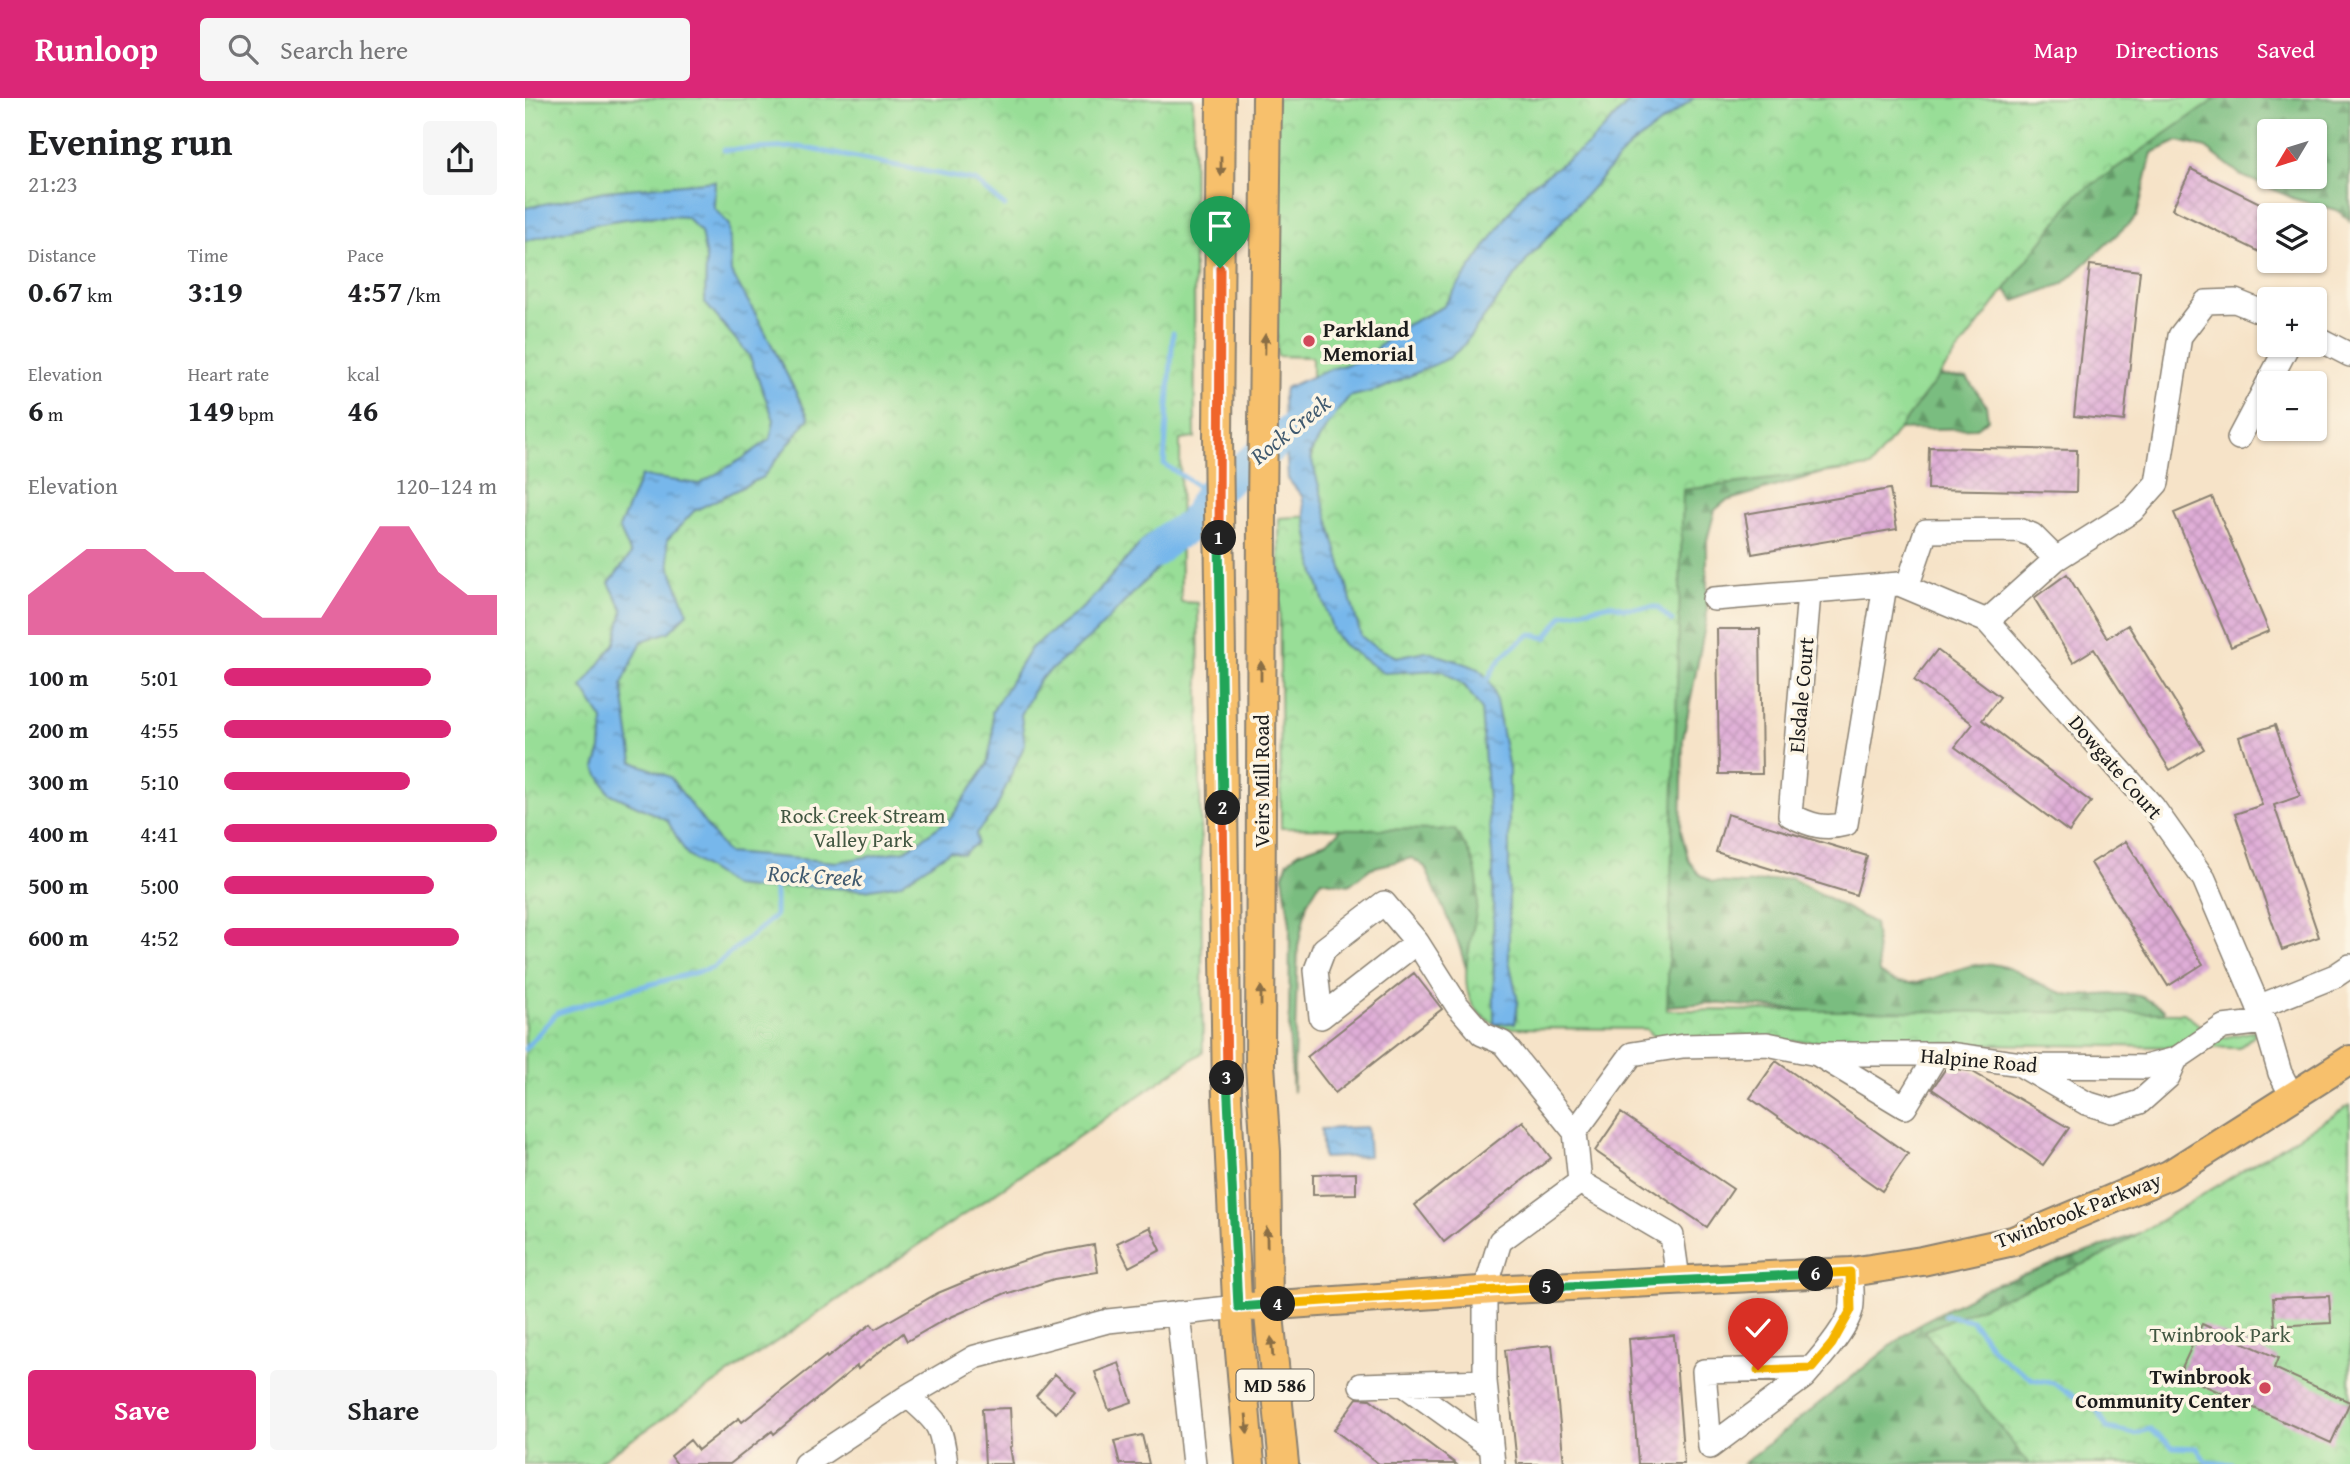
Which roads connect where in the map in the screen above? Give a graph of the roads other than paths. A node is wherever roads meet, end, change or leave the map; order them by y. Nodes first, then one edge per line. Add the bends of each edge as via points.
1 (1221, 98) edge
2 (1267, 98) edge
3 (2257, 310) edge
4 (2327, 343) edge
5 (2350, 355) edge
6 (2282, 357) edge
7 (2239, 438) dead end
8 (2056, 559) junction
9 (1896, 586) junction
10 (1809, 593) junction
11 (1714, 599) dead end
12 (1987, 621) junction
13 (1417, 942) junction
14 (2350, 966) edge
15 (2262, 1015) junction
16 (1817, 1054) junction
17 (1937, 1054) junction
18 (2176, 1059) junction
19 (2350, 1060) edge
20 (2017, 1063) junction
21 (2293, 1098) junction
22 (1575, 1132) junction
23 (1580, 1182) junction
24 (1850, 1272) junction
25 (1678, 1279) junction
26 (1485, 1291) junction
27 (1268, 1305) junction
28 (1238, 1307) junction
29 (1178, 1313) junction
30 (1812, 1368) junction
31 (1485, 1381) junction
32 (1403, 1384) junction
33 (1361, 1385) dead end
34 (908, 1395) junction
35 (1492, 1456) edge
36 (1708, 1456) edge
37 (805, 1464) edge
38 (946, 1464) edge
39 (1194, 1464) edge
40 (1250, 1464) edge
41 (1284, 1464) edge

1 -> 28 main road, Veirs Mill Road / MD 586 via 1219,541 1227,1098
27 -> 2 main road, Veirs Mill Road / MD 586 via 1261,1065
3 - 8 street via 2235,301 2206,302 2180,336 2157,483 2133,511
4 - 5 street
6 - 7 street
8 - 9 street via 2032,535 2019,530 1926,531
8 - 12 street
9 - 10 street, Dowgate Court
9 - 10 street, Elsdale Court via 1846,824 1832,828 1790,815
9 - 12 street, Dowgate Court
10 - 11 street, Dowgate Court
12 - 15 street, Dowgate Court via 2153,807 2203,879
13 - 13 street via 1374,975 1321,1017 1316,970 1324,949 1384,903
13 - 22 street via 1457,1005 1482,1034 1503,1043
14 - 15 street, Halpine Road
15 - 18 street, Halpine Road via 2223,1027
15 - 21 street, Dowgate Court
16 - 17 street, Halpine Road
16 - 17 street via 1905,1107
16 - 22 street, Halpine Road via 1767,1044 1683,1046 1632,1054
17 - 20 street, Halpine Road
18 - 20 street, Halpine Road via 2145,1067
18 - 20 street via 2168,1077 2140,1102 2112,1111 2086,1103
19 - 21 main road, Twinbrook Parkway
21 - 24 main road, Twinbrook Parkway via 2169,1175 2013,1241
22 - 23 street
23 - 25 street via 1672,1236
23 - 26 street via 1500,1241
24 - 25 main road, Twinbrook Parkway
24 - 30 street via 1851,1310
25 - 26 main road, Twinbrook Parkway
26 - 27 main road, Twinbrook Parkway
26 - 31 street
27 - 28 main road, Twinbrook Parkway
41 -> 27 main road, Veirs Mill Road / MD 586
28 - 29 street, Twinbrook Parkway
28 -> 40 main road, Veirs Mill Road / MD 586
29 - 34 street, Twinbrook Parkway via 1108,1321 975,1357
29 - 39 street
30 - 36 street
30 - 36 street via 1705,1371
31 - 32 street
31 - 35 street
32 - 33 street
32 - 35 street
34 - 37 street, Twinbrook Parkway
34 - 38 street via 937,1422

